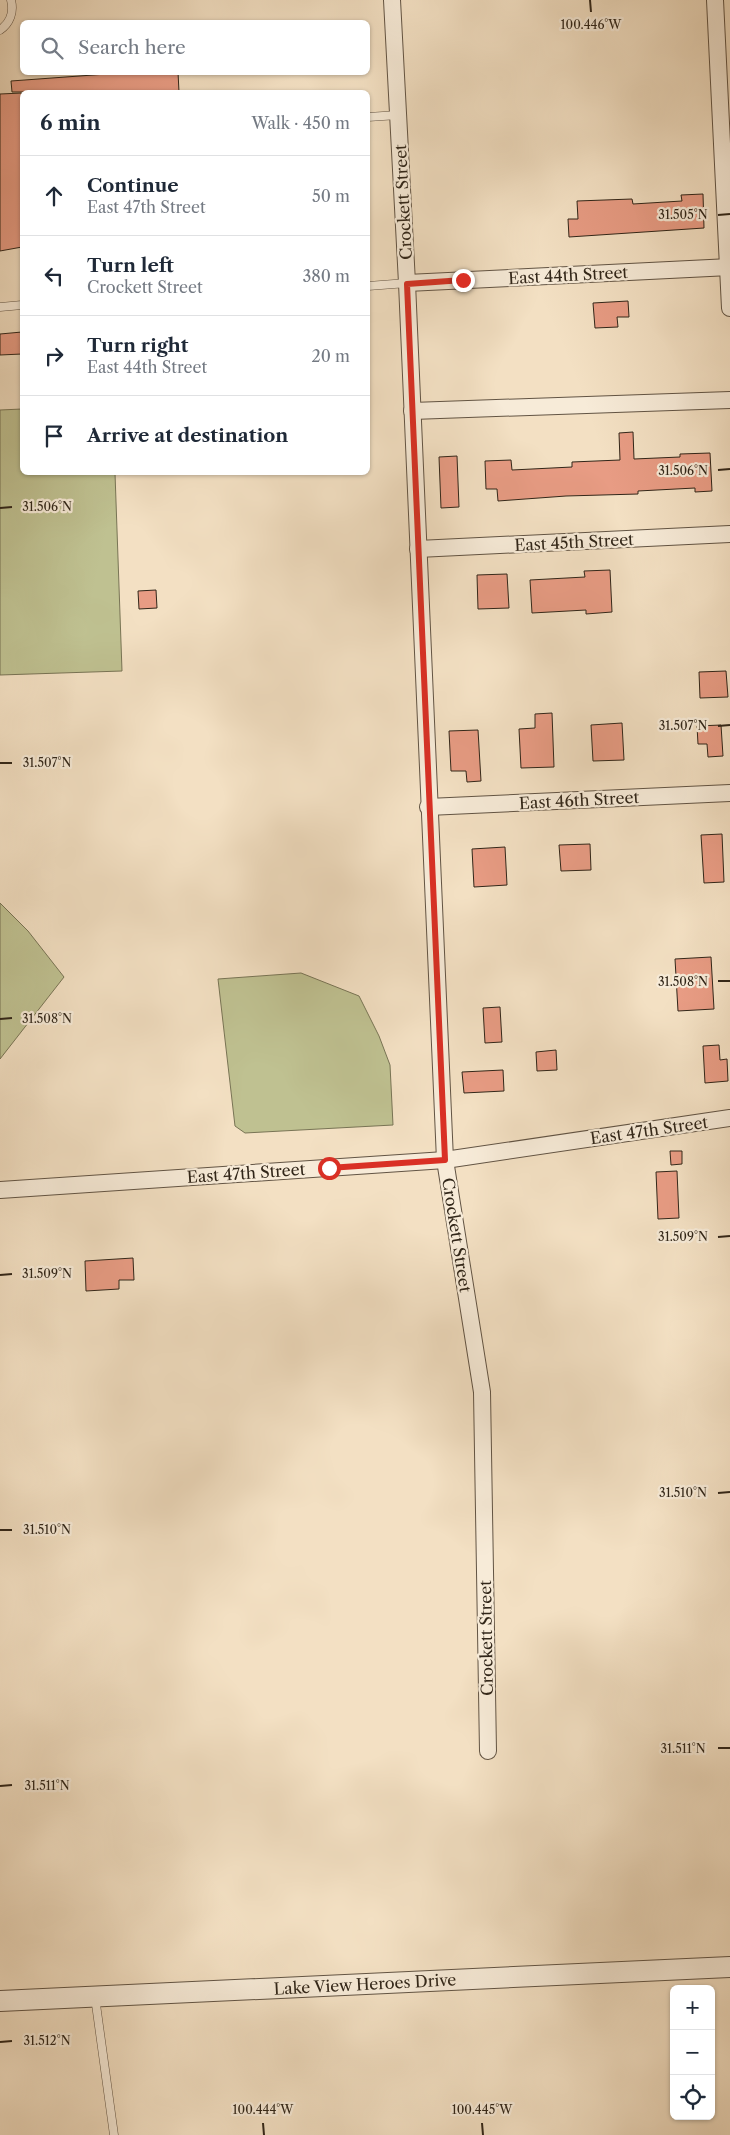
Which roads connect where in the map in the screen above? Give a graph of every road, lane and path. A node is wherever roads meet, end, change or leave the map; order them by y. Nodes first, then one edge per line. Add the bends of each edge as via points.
1 (11, 0) edge
2 (392, 0) edge
3 (715, 0) edge
4 (0, 30) edge
5 (398, 115) junction
6 (370, 117) edge
7 (729, 267) edge
8 (407, 284) junction
9 (370, 286) edge
10 (20, 305) edge
11 (0, 307) edge
12 (730, 308) edge
13 (730, 400) edge
14 (412, 411) junction
15 (730, 534) edge
16 (418, 549) junction
17 (730, 794) edge
18 (428, 807) junction
19 (730, 1118) edge
20 (445, 1160) junction
21 (0, 1190) edge
22 (488, 1751) dead end
23 (730, 1967) edge
24 (96, 1997) junction
25 (0, 2001) edge
26 (114, 2135) edge

1 - 4 lane via 12,14
2 - 5 street, Crockett Street
3 - 7 street
5 - 6 lane
5 - 8 street, Crockett Street
7 - 8 street, East 44th Street
7 - 12 street
8 - 9 lane
8 - 14 street, Crockett Street
10 - 11 lane
13 - 14 street
14 - 16 street, Crockett Street
15 - 16 street, East 45th Street
16 - 18 street, Crockett Street
17 - 18 street, East 46th Street
18 - 20 street, Crockett Street
19 - 20 street, East 47th Street
20 - 21 street, East 47th Street
20 - 22 street, Crockett Street via 482,1392
23 - 24 street, Lake View Heroes Drive
24 - 25 street, Lake View Heroes Drive
24 - 26 lane

